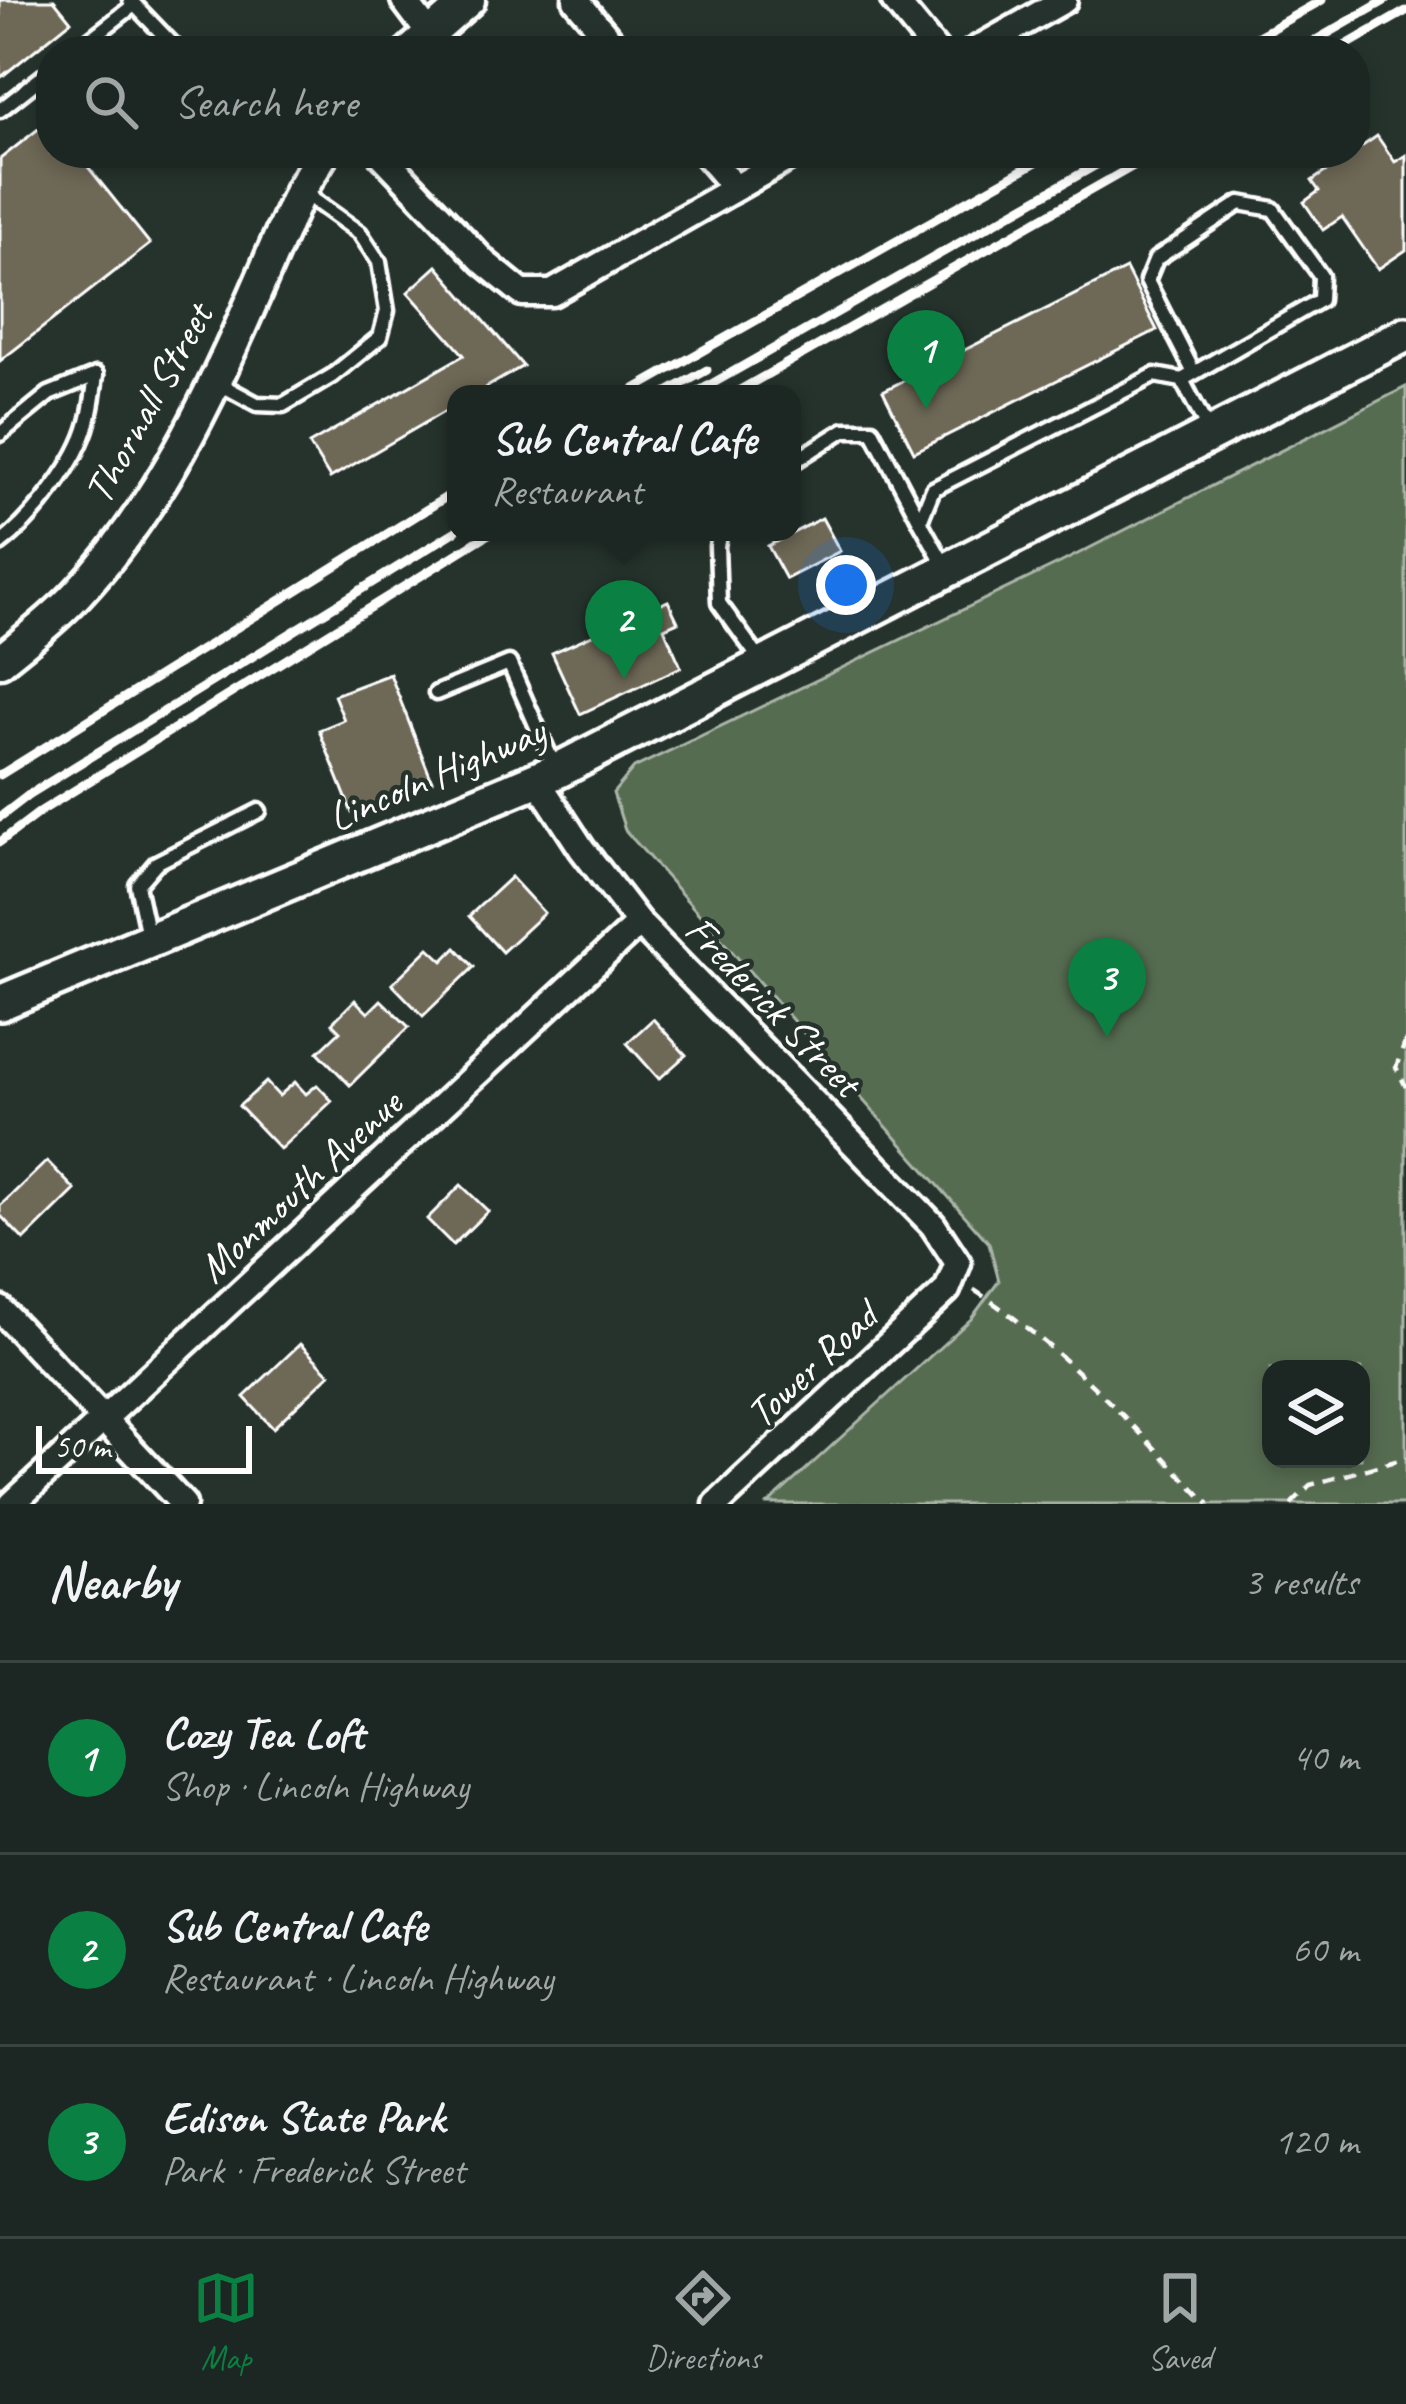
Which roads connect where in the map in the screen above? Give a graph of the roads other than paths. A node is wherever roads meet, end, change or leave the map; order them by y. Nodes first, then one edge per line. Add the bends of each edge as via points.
1 (404, 0) edge
2 (469, 0) edge
3 (577, 0) edge
4 (894, 0) edge
5 (1064, 0) edge
6 (132, 2) edge
7 (92, 36) edge
8 (165, 36) edge
9 (418, 36) edge
10 (427, 36) edge
11 (607, 36) edge
12 (924, 36) edge
13 (1000, 36) edge
14 (36, 82) edge
15 (0, 110) edge
16 (308, 168) edge
17 (311, 168) edge
18 (394, 168) edge
19 (718, 168) edge
20 (770, 168) edge
21 (735, 188) junction
22 (1406, 334) edge
23 (1188, 376) junction
24 (214, 381) junction
25 (0, 434) edge
26 (1210, 434) junction
27 (801, 457) edge
28 (920, 521) junction
29 (718, 541) edge
30 (0, 544) edge
31 (947, 570) junction
32 (0, 661) edge
33 (763, 663) junction
34 (436, 693) dead end
35 (547, 776) junction
36 (260, 811) dead end
37 (639, 923) junction
38 (149, 941) junction
39 (0, 1003) edge
40 (955, 1278) joint
41 (0, 1309) edge
42 (104, 1419) junction
43 (12, 1504) edge
44 (183, 1504) edge
45 (717, 1504) edge

1 - 9 street
2 - 10 street
3 - 11 street
4 - 12 street
5 - 13 street
6 - 7 lane
6 - 8 lane
14 - 15 lane
16 - 24 street, Thornall Street
17 - 24 lane via 379,262 387,311 380,338 283,405 257,404
18 - 21 street via 522,293 552,293
19 - 21 street
20 - 21 street
22 - 26 main road, Lincoln Highway
23 - 23 lane via 1320,300 1321,275 1273,209 1240,203 1156,259 1148,281
23 - 26 lane
23 - 28 lane via 1155,375 933,489
24 - 32 street, Thornall Street via 94,575
25 - 30 lane via 49,394 96,375 87,427 58,479
26 - 31 main road, Lincoln Highway
27 - 28 lane via 844,430 872,430
28 - 31 lane
29 - 33 lane via 719,603
31 - 33 main road, Lincoln Highway
33 - 35 main road, Lincoln Highway
34 - 35 lane via 508,662
35 - 37 street, Frederick Street via 581,849
35 - 38 main road, Lincoln Highway
36 - 38 lane via 156,863 137,885
37 - 40 street, Frederick Street via 933,1225 958,1263
37 - 42 street, Monmouth Avenue
38 - 39 main road, Lincoln Highway
40 - 45 street, Tower Road
41 - 42 street
42 - 43 street, Monmouth Avenue
42 - 44 street

